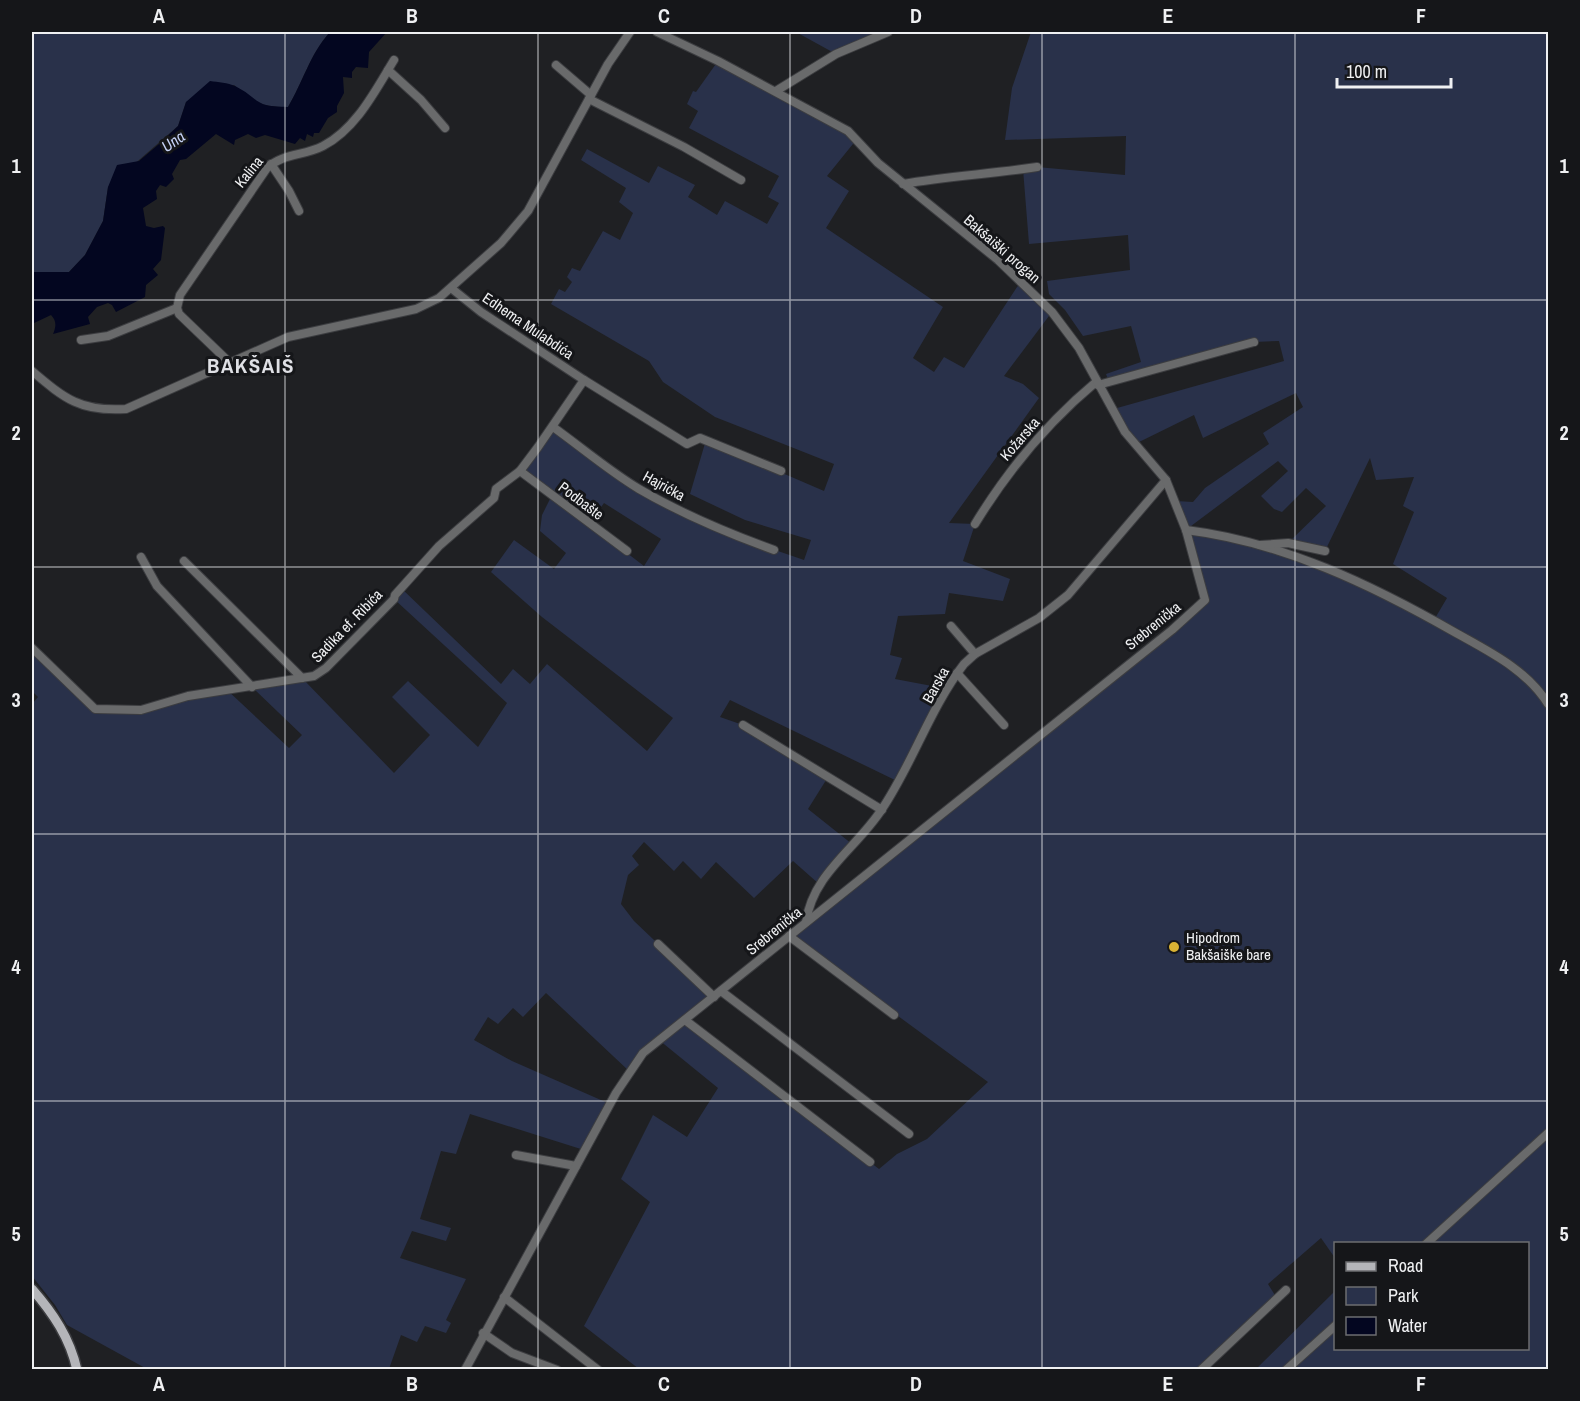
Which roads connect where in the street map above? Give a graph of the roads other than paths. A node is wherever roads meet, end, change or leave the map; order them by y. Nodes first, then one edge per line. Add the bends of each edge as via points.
1 (630, 32) edge
2 (657, 32) edge
3 (888, 32) edge
4 (394, 60) dead end
5 (556, 65) dead end
6 (388, 70) junction
7 (776, 91) junction
8 (590, 97) junction
9 (445, 128) dead end
10 (271, 164) junction
11 (1036, 167) dead end
12 (741, 180) dead end
13 (903, 184) junction
14 (299, 211) dead end
15 (451, 288) junction
16 (177, 308) junction
17 (81, 340) dead end
18 (1254, 342) dead end
19 (229, 362) junction
20 (32, 371) edge
21 (584, 380) junction
22 (1097, 383) junction
23 (553, 427) junction
24 (520, 471) junction
25 (781, 471) dead end
26 (1166, 480) junction
27 (975, 524) dead end
28 (1186, 530) junction
29 (1259, 546) junction
30 (774, 550) dead end
31 (627, 551) dead end
32 (1325, 551) dead end
33 (141, 557) dead end
34 (184, 561) dead end
35 (1204, 600) joint
36 (951, 626) dead end
37 (32, 648) edge
38 (975, 654) junction
39 (957, 673) junction
40 (302, 678) junction
41 (252, 687) junction
42 (1548, 704) edge
43 (1004, 724) dead end
44 (743, 725) dead end
45 (882, 810) junction
46 (806, 922) junction
47 (789, 936) junction
48 (658, 944) dead end
49 (721, 992) junction
50 (714, 997) junction
51 (894, 1015) dead end
52 (685, 1020) junction
53 (1548, 1132) edge
54 (909, 1134) dead end
55 (516, 1155) dead end
56 (870, 1162) dead end
57 (576, 1166) junction
58 (1428, 1242) edge
59 (32, 1289) edge
60 (1286, 1290) dead end
61 (504, 1297) junction
62 (1334, 1326) edge
63 (483, 1333) junction
64 (77, 1370) edge
65 (465, 1370) edge
66 (557, 1370) edge
67 (598, 1370) edge
68 (1201, 1370) edge
69 (1286, 1370) edge

1 - 8 street
2 - 7 street, Bakšaiški progan
3 - 7 street via 836,54
4 - 6 street, Kalina
5 - 8 street
6 - 9 street
6 - 10 street, Kalina via 339,136 322,147
7 - 13 street, Bakšaiški progan via 848,131
8 - 12 street
8 - 15 street via 528,211 501,243
10 - 14 street
10 - 16 street, Kalina via 196,270 180,295
11 - 13 street
13 - 22 street, Bakšaiški progan via 1021,281 1052,312 1079,348
15 - 19 street via 416,309 288,337
15 - 21 street, Edhema Mulabdića
16 - 17 street via 108,336
16 - 19 street
18 - 22 street
19 - 20 street via 126,409 104,410 69,401
21 - 23 street, Sadika ef. Ribića
21 - 25 street, Edhema Mulabdića via 687,444 700,438
22 - 26 street, Bakšaiški progan via 1125,432
22 - 27 street, Kožarska via 1067,406 1013,467
23 - 24 street, Sadika ef. Ribića
23 - 30 street, Hajrićka via 648,494 723,532
24 - 31 street, Podbašte
24 - 40 street, Sadika ef. Ribića via 496,489 494,498 439,546 394,599 326,668
26 - 28 street, Bakšaiški progan
26 - 38 street, Barska via 1061,602
28 - 29 street
28 - 35 street, Bakšaiški progan
29 - 32 street via 1288,543
29 - 42 street via 1327,567 1434,620 1519,670
33 - 41 street via 157,586
34 - 40 street
35 - 46 street, Srebrenička via 1172,630
36 - 38 street
37 - 41 street, Sadika ef. Ribića via 95,709 141,710 188,696
38 - 39 street, Barska
39 - 43 street
39 - 45 street, Barska
40 - 41 street, Sadika ef. Ribića
44 - 45 street
45 - 46 street, Barska via 819,884 808,906
46 - 47 street, Srebrenička
47 - 49 street, Srebrenička
47 - 51 street
48 - 50 street
49 - 50 street, Srebrenička
49 - 54 street
50 - 52 street, Srebrenička
52 - 56 street
52 - 57 street, Srebrenička via 643,1053 629,1071
53 - 58 street
55 - 57 street
57 - 61 street, Srebrenička
59 - 64 main road via 61,1327
60 - 68 street
61 - 63 street, Srebrenička
61 - 67 street
62 - 69 street
63 - 65 street, Srebrenička
63 - 66 street via 512,1353

